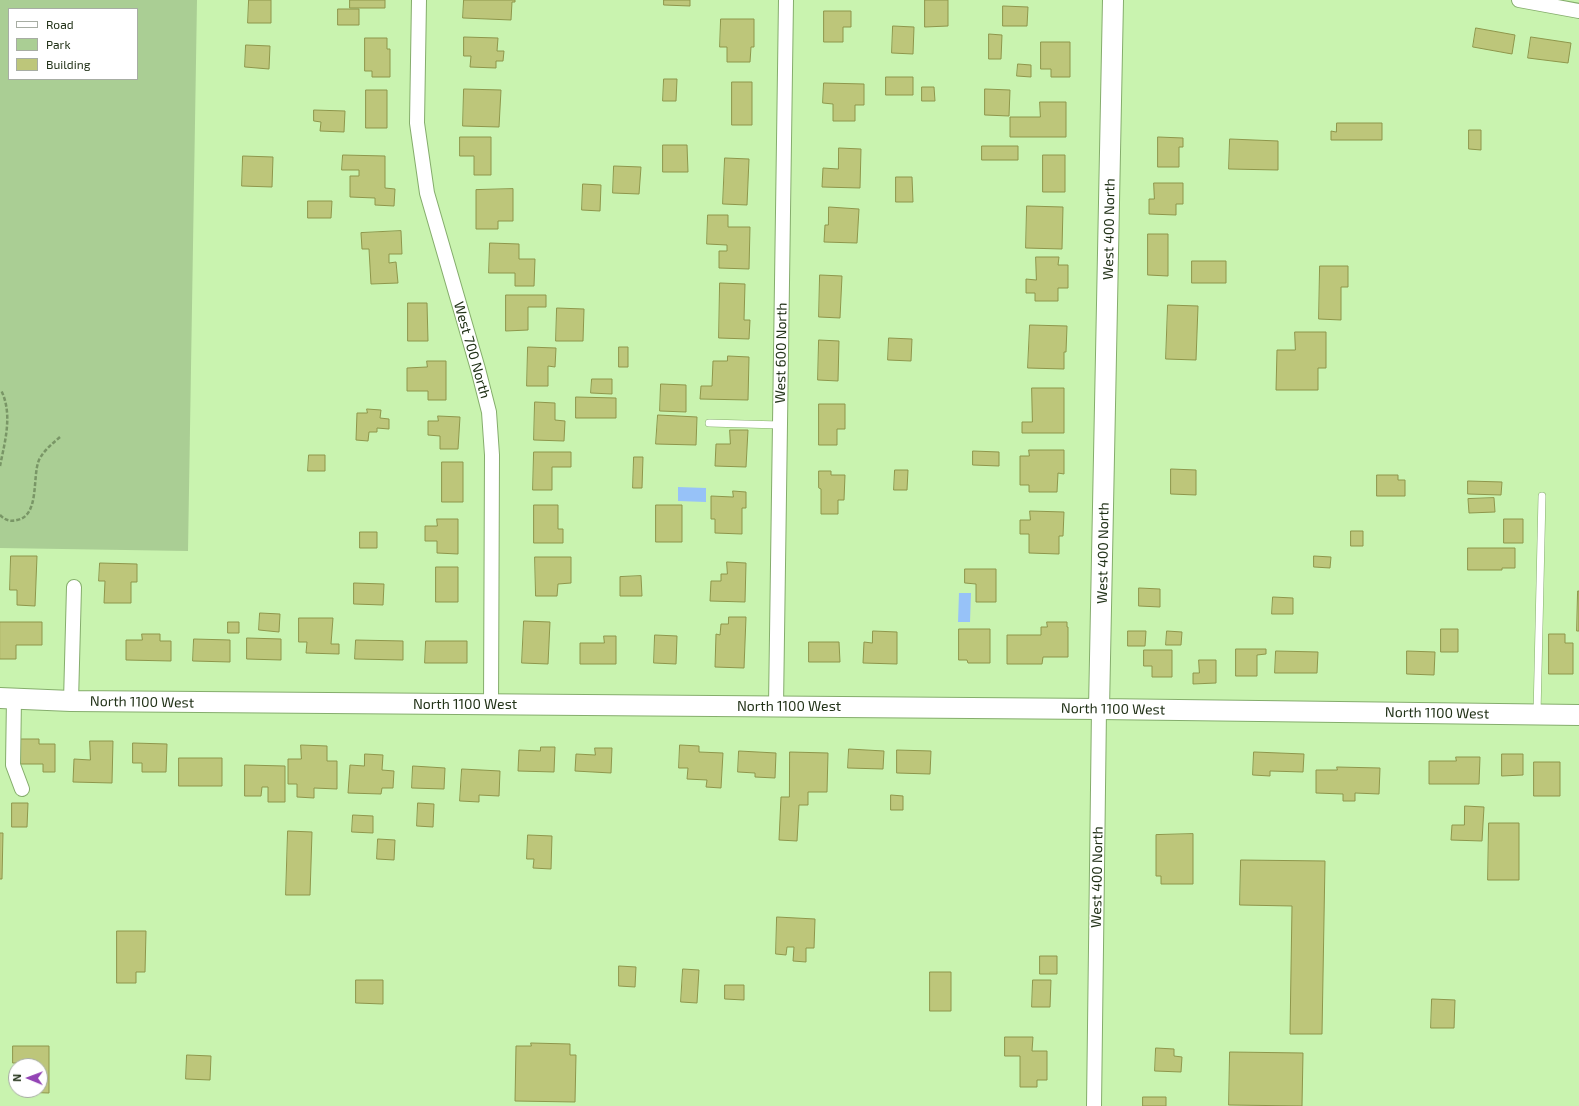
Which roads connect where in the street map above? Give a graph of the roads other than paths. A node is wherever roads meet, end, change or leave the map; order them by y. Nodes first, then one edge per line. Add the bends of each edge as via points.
1 (419, 0) edge
2 (786, 0) edge
3 (1113, 0) edge
4 (1519, 0) edge
5 (1579, 10) edge
6 (709, 423) dead end
7 (780, 425) junction
8 (1542, 496) dead end
9 (74, 587) dead end
10 (7, 698) edge
11 (71, 701) junction
12 (491, 705) junction
13 (776, 706) junction
14 (1100, 708) junction
15 (1537, 714) junction
16 (1579, 714) edge
17 (22, 789) dead end
18 (1094, 1106) edge

1 - 12 street, West 700 North via 417,123 427,193 489,412 492,455
2 - 7 street, West 600 North
3 - 14 street, West 400 North
4 - 5 street
6 - 7 lane
7 - 13 street, West 600 North
8 - 15 lane
9 - 11 street
10 - 11 street, North 1100 West
10 - 17 street via 13,765
11 - 12 street, North 1100 West
12 - 13 street, North 1100 West
13 - 14 street, North 1100 West
14 - 15 street, North 1100 West
14 - 18 street, West 400 North
15 - 16 street, North 1100 West

